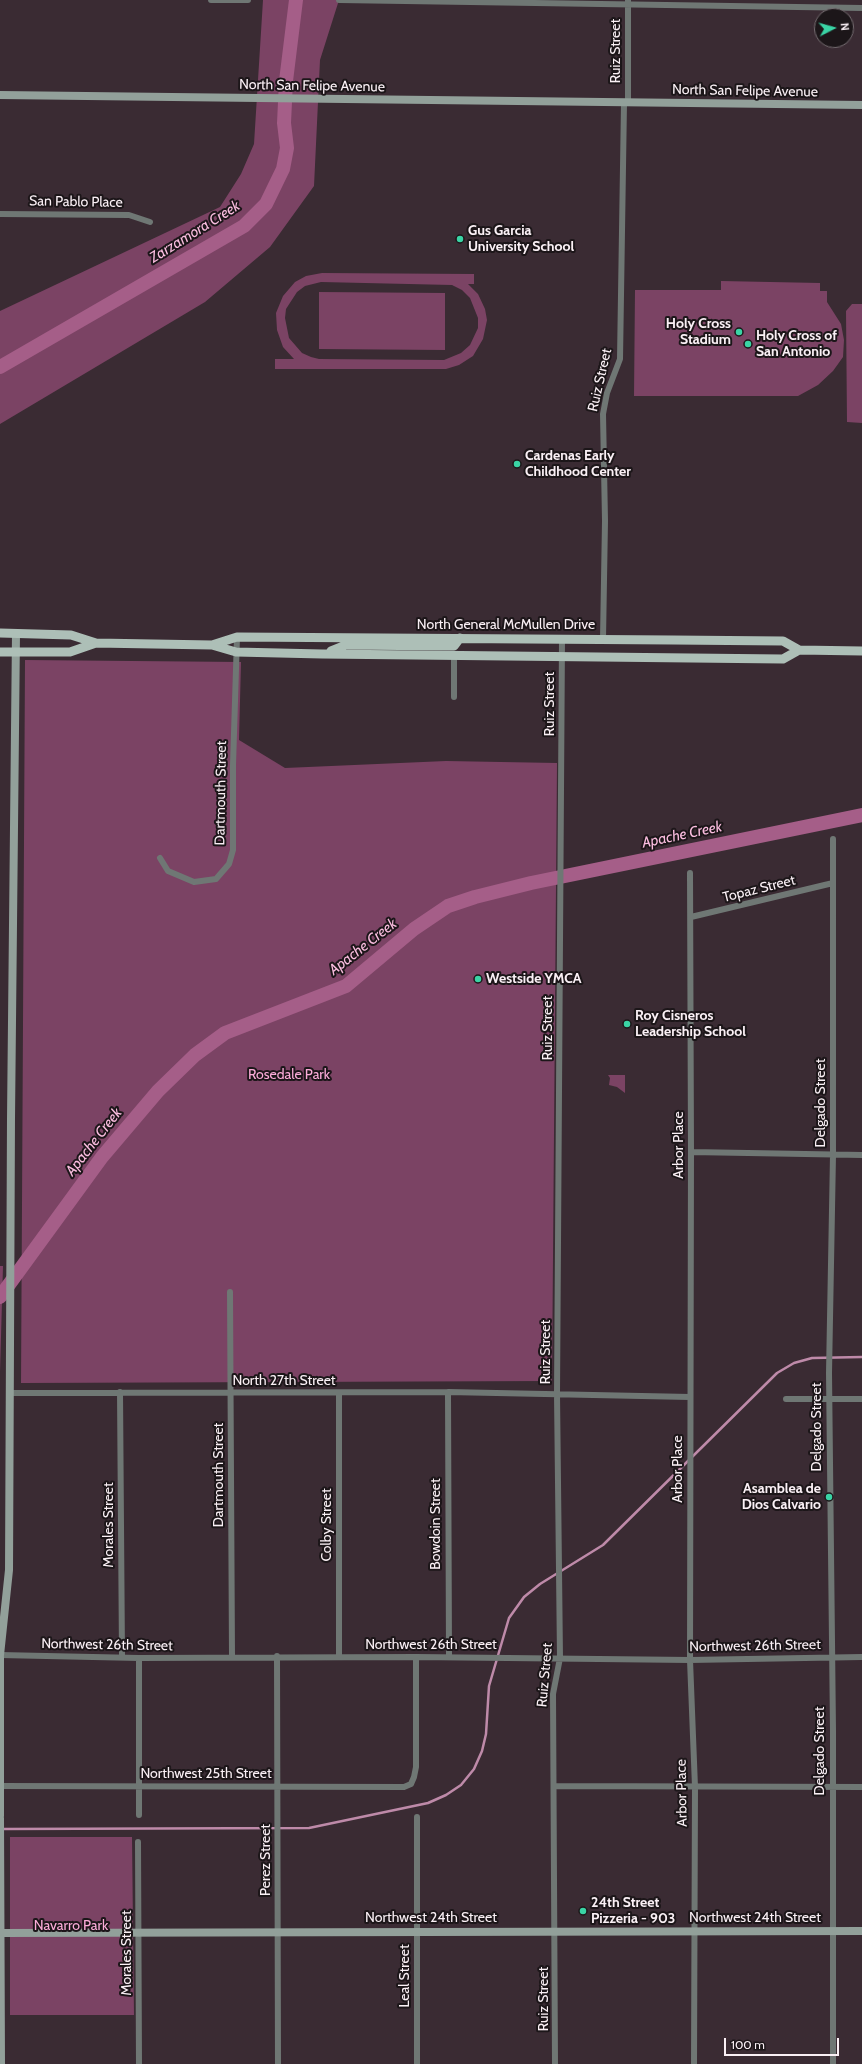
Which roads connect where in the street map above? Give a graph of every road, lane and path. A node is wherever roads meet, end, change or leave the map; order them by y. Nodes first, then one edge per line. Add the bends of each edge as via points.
1 (211, 0) edge
2 (248, 0) edge
3 (339, 0) edge
4 (628, 3) edge
5 (862, 8) edge
6 (0, 95) edge
7 (626, 103) junction
8 (862, 106) edge
9 (0, 214) edge
10 (150, 222) dead end
11 (0, 633) edge
12 (16, 633) junction
13 (237, 637) junction
14 (460, 638) junction
15 (562, 639) junction
16 (603, 640) junction
17 (96, 644) junction
18 (212, 645) junction
19 (799, 650) junction
20 (862, 651) edge
21 (0, 652) edge
22 (15, 652) junction
23 (236, 652) junction
24 (322, 654) junction
25 (454, 655) junction
26 (562, 656) junction
27 (454, 697) dead end
28 (833, 839) dead end
29 (160, 858) dead end
30 (690, 873) dead end
31 (833, 883) junction
32 (690, 917) junction
33 (691, 1152) junction
34 (834, 1155) junction
35 (862, 1155) edge
36 (230, 1292) dead end
37 (120, 1392) junction
38 (448, 1392) junction
39 (10, 1393) junction
40 (230, 1393) junction
41 (339, 1393) junction
42 (558, 1394) junction
43 (690, 1397) junction
44 (786, 1399) dead end
45 (829, 1399) junction
46 (862, 1399) edge
47 (0, 1656) edge
48 (278, 1656) junction
49 (122, 1657) junction
50 (232, 1657) junction
51 (339, 1657) junction
52 (416, 1657) junction
53 (449, 1657) junction
54 (831, 1657) junction
55 (862, 1657) edge
56 (139, 1658) junction
57 (560, 1658) junction
58 (690, 1660) junction
59 (0, 1786) edge
60 (277, 1786) junction
61 (555, 1786) junction
62 (140, 1787) junction
63 (694, 1787) junction
64 (832, 1787) junction
65 (862, 1787) edge
66 (139, 1815) dead end
67 (417, 1816) dead end
68 (0, 1817) edge
69 (0, 1842) edge
70 (138, 1842) dead end
71 (833, 1931) junction
72 (862, 1931) edge
73 (139, 1932) junction
74 (278, 1932) junction
75 (417, 1932) junction
76 (555, 1932) junction
77 (694, 1932) junction
78 (0, 1933) edge
79 (1, 2064) edge
80 (139, 2064) edge
81 (278, 2064) edge
82 (417, 2064) edge
83 (555, 2064) edge
84 (694, 2064) edge
85 (833, 2064) edge

1 - 2 street
3 - 4 street
4 - 5 street
4 - 7 street, Ruiz Street
6 - 7 street, North San Felipe Avenue
7 - 8 street, North San Felipe Avenue
7 - 16 street, Ruiz Street via 620,359 607,393 603,414
9 - 10 street, San Pablo Place via 129,215
11 - 12 main road, North General McMullen Drive
12 - 17 main road, North General McMullen Drive via 71,636
12 - 22 street
13 - 14 main road, North General McMullen Drive
13 - 18 main road, North General McMullen Drive
13 - 23 street, Dartmouth Street
14 - 15 main road, North General McMullen Drive
14 - 24 main road via 454,646 346,646
15 - 16 main road, North General McMullen Drive
15 - 26 street, Ruiz Street
16 - 19 main road, North General McMullen Drive via 783,641
17 - 18 main road, North General McMullen Drive
17 - 22 main road, North General McMullen Drive via 70,652
18 - 23 main road, North General McMullen Drive
19 - 20 main road, North General McMullen Drive
19 - 26 main road, North General McMullen Drive via 783,659
21 - 22 main road, North General McMullen Drive
22 - 39 street
23 - 24 main road, North General McMullen Drive
23 - 29 street, Dartmouth Street via 233,850 228,864 216,879 194,882 168,871
24 - 25 main road, North General McMullen Drive
25 - 26 main road, North General McMullen Drive
25 - 27 street
26 - 42 street, Ruiz Street
28 - 31 street, Delgado Street
30 - 32 street, Arbor Place
31 - 32 street, Topaz Street
31 - 34 street, Delgado Street
32 - 33 street, Arbor Place
33 - 34 street
33 - 43 street, Arbor Place
34 - 35 street
34 - 45 street, Delgado Street
36 - 40 street, Dartmouth Street
37 - 39 street, North 27th Street
37 - 40 street, North 27th Street
37 - 49 street, Morales Street
38 - 41 street, North 27th Street
38 - 42 street, North 27th Street
38 - 53 street, Bowdoin Street
39 - 47 street via 9,1570
40 - 41 street, North 27th Street
40 - 50 street, Dartmouth Street
41 - 51 street, Colby Street
42 - 43 street, North 27th Street
42 - 57 street, Ruiz Street
43 - 58 street, Arbor Place
44 - 45 street
45 - 46 street
45 - 54 street, Delgado Street
47 - 49 street, Northwest 26th Street
47 - 59 street
48 - 50 street, Northwest 26th Street
48 - 51 street, Northwest 26th Street
48 - 60 street, Perez Street
49 - 56 street, Northwest 26th Street
50 - 56 street, Northwest 26th Street
51 - 52 street, Northwest 26th Street
52 - 53 street, Northwest 26th Street
52 - 60 street, Northwest 25th Street via 416,1767 411,1784 404,1787
53 - 57 street, Northwest 26th Street
54 - 55 street, Northwest 26th Street
54 - 58 street, Northwest 26th Street
54 - 64 street, Delgado Street
56 - 62 street
57 - 58 street, Northwest 26th Street
57 - 61 street, Ruiz Street via 553,1694
58 - 63 street, Arbor Place
59 - 62 street, Northwest 25th Street
59 - 68 street
60 - 62 street, Northwest 25th Street
60 - 74 street, Perez Street
61 - 63 street
61 - 76 street, Ruiz Street
62 - 66 street
63 - 64 street
63 - 77 street, Arbor Place
64 - 65 street
64 - 71 street, Delgado Street
67 - 75 street, Leal Street
68 - 69 street
69 - 78 street
70 - 73 street, Morales Street
71 - 72 street, Northwest 24th Street
71 - 77 street, Northwest 24th Street
71 - 85 street, Delgado Street
73 - 74 street, Northwest 24th Street
73 - 78 street, Northwest 24th Street
73 - 80 street, Morales Street
74 - 75 street, Northwest 24th Street
74 - 81 street, Perez Street
75 - 76 street, Northwest 24th Street
75 - 82 street, Leal Street
76 - 77 street, Northwest 24th Street
76 - 83 street, Ruiz Street
77 - 84 street, Arbor Place
78 - 79 street

